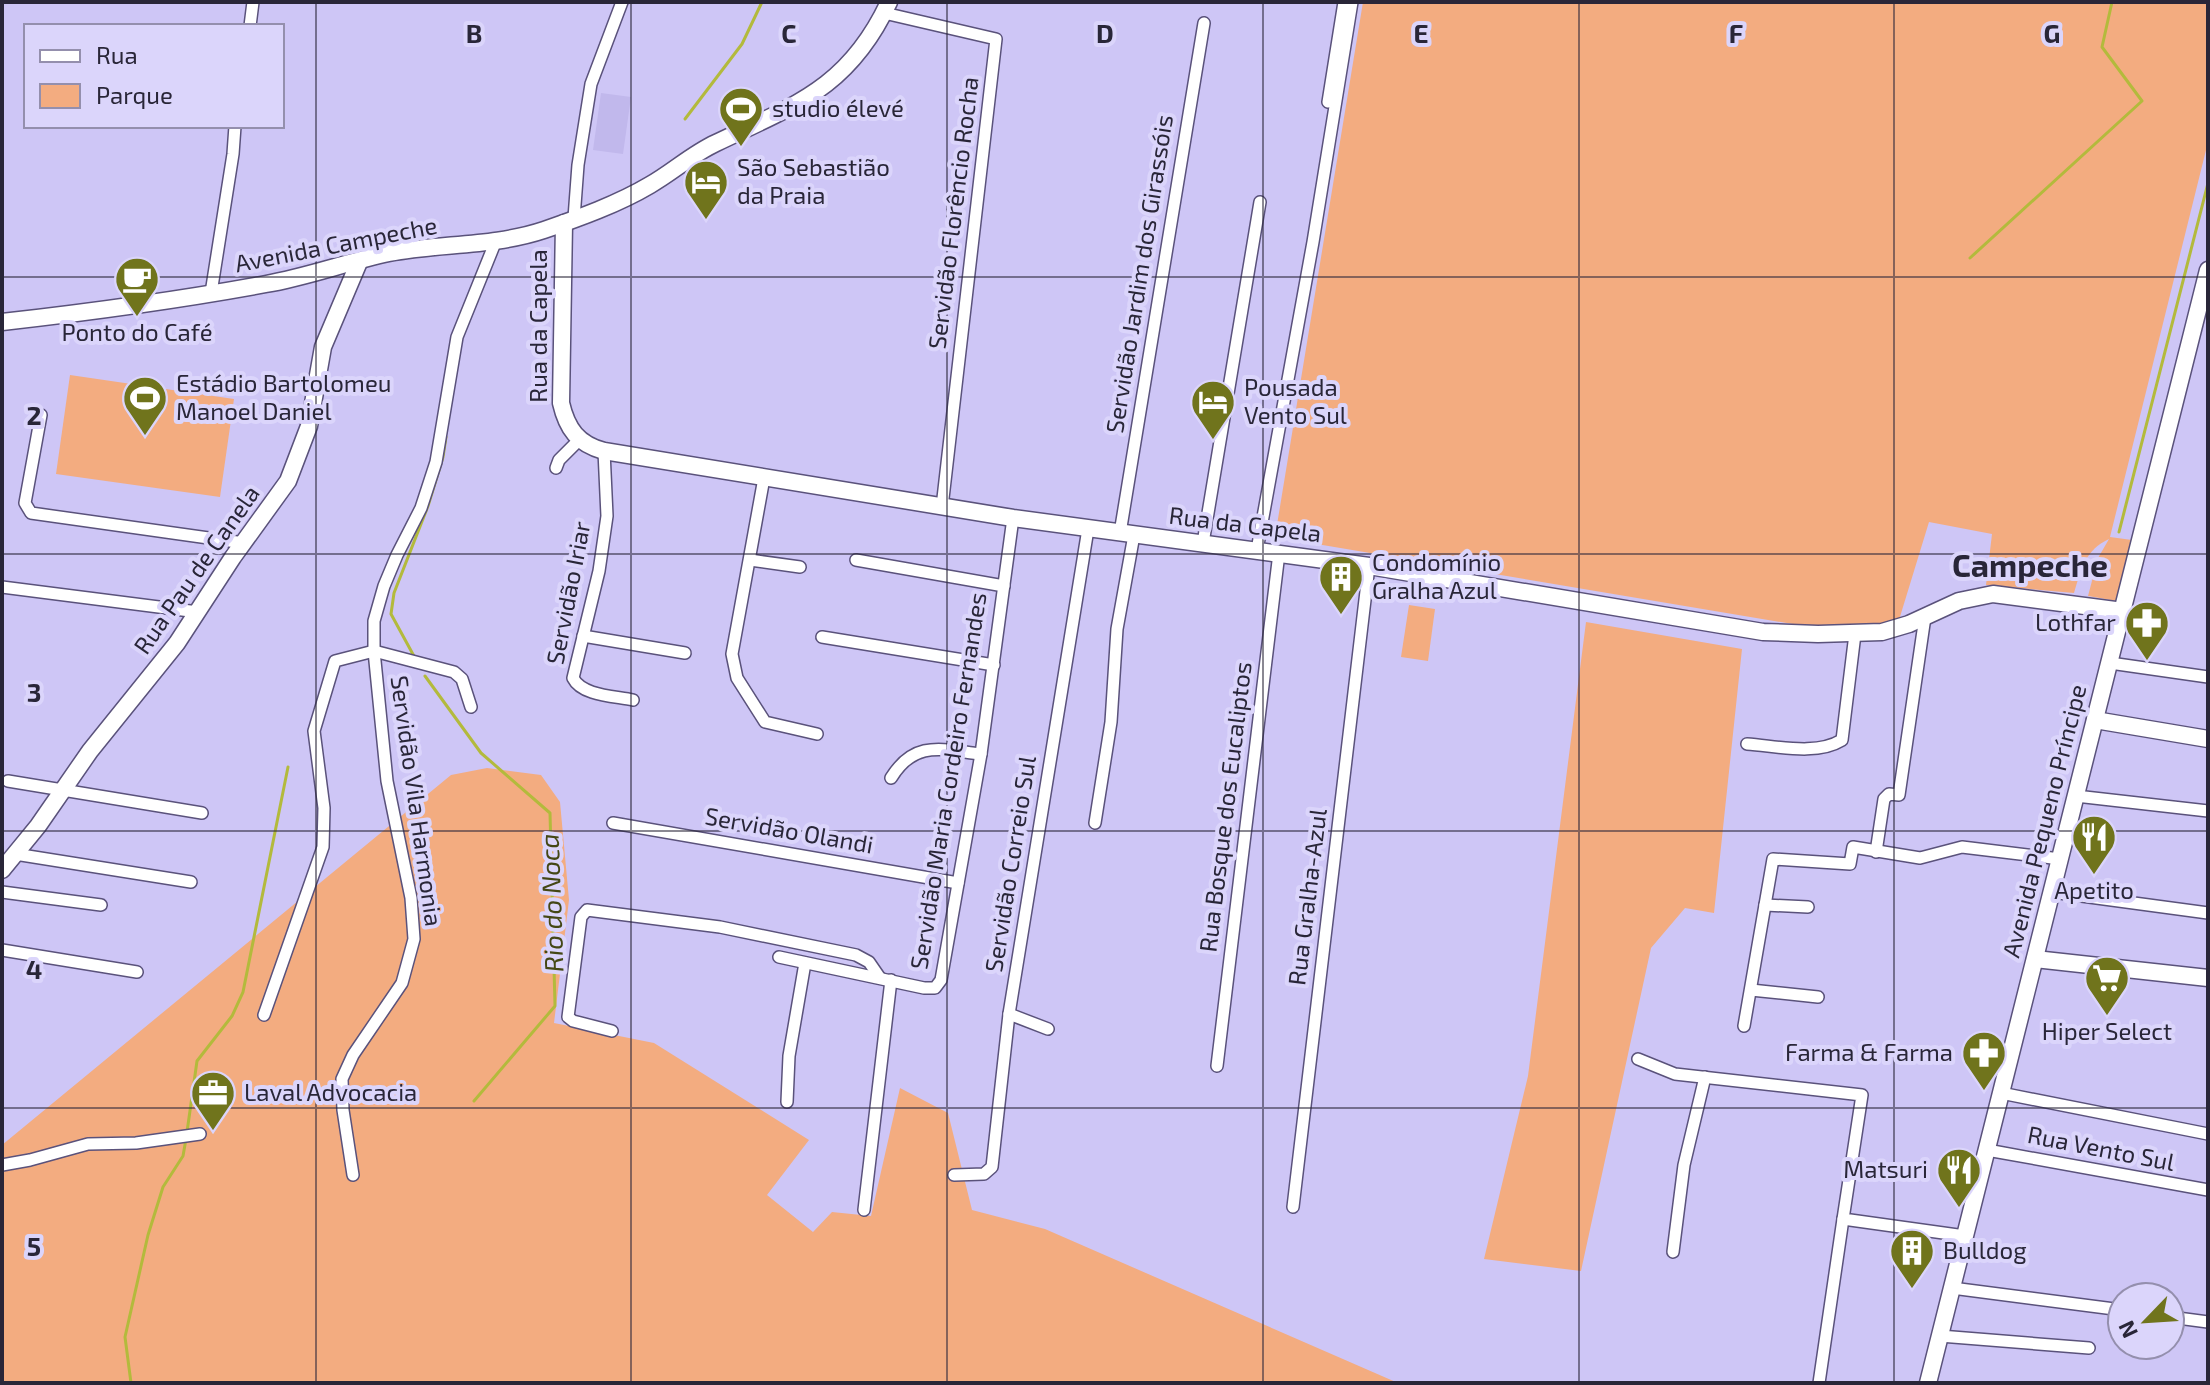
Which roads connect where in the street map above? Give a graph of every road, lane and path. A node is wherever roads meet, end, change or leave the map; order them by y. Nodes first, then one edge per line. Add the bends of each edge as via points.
1 (253, 2) edge
2 (622, 2) edge
3 (1344, 2) edge
4 (1352, 2) edge
5 (887, 8) edge
6 (1204, 23) dead end
7 (250, 24) edge
8 (1342, 43) junction
9 (235, 128) edge
10 (1260, 202) dead end
11 (569, 220) junction
12 (495, 243) junction
13 (359, 262) junction
14 (2208, 270) edge
15 (211, 293) junction
16 (2, 322) edge
17 (41, 415) dead end
18 (579, 440) junction
19 (604, 451) junction
20 (556, 468) dead end
21 (764, 478) junction
22 (942, 507) junction
23 (1013, 518) junction
24 (1088, 529) junction
25 (1127, 534) junction
26 (244, 543) junction
27 (1203, 543) junction
28 (1257, 550) junction
29 (1279, 553) junction
30 (750, 560) junction
31 (856, 560) dead end
32 (1369, 566) junction
33 (800, 567) dead end
34 (1004, 586) junction
35 (2, 587) edge
36 (2123, 611) junction
37 (198, 612) junction
38 (1925, 617) junction
39 (1855, 634) junction
40 (583, 636) junction
41 (822, 637) dead end
42 (374, 651) junction
43 (685, 653) dead end
44 (2110, 663) junction
45 (994, 665) junction
46 (2208, 677) edge
47 (633, 700) dead end
48 (471, 707) dead end
49 (2095, 720) junction
50 (817, 734) dead end
51 (2208, 739) edge
52 (1747, 744) dead end
53 (981, 754) junction
54 (891, 778) dead end
55 (8, 781) dead end
56 (63, 790) junction
57 (2076, 796) junction
58 (2208, 811) edge
59 (202, 813) dead end
60 (613, 823) dead end
61 (1095, 823) dead end
62 (1876, 852) junction
63 (15, 854) junction
64 (2060, 859) junction
65 (2, 870) edge
66 (191, 882) dead end
67 (958, 883) junction
68 (2, 892) edge
69 (2052, 892) junction
70 (101, 905) dead end
71 (1765, 905) junction
72 (1808, 907) dead end
73 (2208, 913) edge
74 (2, 950) edge
75 (779, 957) dead end
76 (2035, 959) junction
77 (805, 963) junction
78 (137, 972) dead end
79 (2208, 978) edge
80 (886, 979) junction
81 (1751, 990) junction
82 (1818, 997) dead end
83 (1009, 1014) junction
84 (264, 1015) dead end
85 (1744, 1026) dead end
86 (1048, 1029) dead end
87 (612, 1031) dead end
88 (1638, 1059) dead end
89 (1217, 1066) dead end
90 (1705, 1077) junction
91 (2001, 1093) junction
92 (787, 1102) dead end
93 (191, 1134) dead end
94 (2208, 1134) edge
95 (1987, 1150) junction
96 (2, 1165) edge
97 (353, 1175) dead end
98 (954, 1175) dead end
99 (2208, 1190) edge
100 (1293, 1207) dead end
101 (864, 1210) dead end
102 (1843, 1219) junction
103 (1965, 1236) junction
104 (1673, 1252) dead end
105 (1952, 1288) junction
106 (2106, 1308) edge
107 (2186, 1319) edge
108 (2208, 1322) edge
109 (1940, 1336) junction
110 (2089, 1348) dead end
111 (1819, 1383) edge
112 (1928, 1383) edge

1 - 7 street
2 - 11 street, Rua da Capela via 591,84
3 - 8 street
4 - 8 street
5 - 11 main road, Avenida Campeche via 844,69 800,104 703,150 639,192
5 - 22 street, Servidão Florêncio Rocha via 996,39
6 - 25 street, Servidão Jardim dos Girassóis
8 - 28 street via 1314,203 1313,242
9 - 15 street
10 - 27 street
11 - 12 main road, Avenida Campeche
11 - 18 main road, Rua da Capela via 560,389 567,424
12 - 13 main road, Avenida Campeche via 426,247
12 - 42 street, Servidão Vila Harmonia via 457,337 436,462 380,600
13 - 15 main road, Avenida Campeche
13 - 26 main road, Rua Pau de Canela via 323,347 309,426 294,467
14 - 36 main road, Avenida Pequeno Príncipe
15 - 16 main road, Avenida Campeche
17 - 26 street via 25,503 31,513
18 - 19 main road, Rua da Capela
18 - 20 street
19 - 21 main road, Rua da Capela
19 - 40 street, Servidão Iriar via 607,516
21 - 22 main road, Rua da Capela
21 - 30 street
22 - 23 main road, Rua da Capela
23 - 24 main road, Rua da Capela
23 - 34 street, Servidão Maria Cordeiro Fernandes
24 - 25 main road, Rua da Capela
24 - 83 street, Servidão Correio Sul
25 - 27 main road, Rua da Capela
25 - 61 street, Servidão Jardim dos Girassóis via 1111,722
26 - 37 main road, Rua Pau de Canela
27 - 28 main road, Rua da Capela
28 - 29 main road, Rua da Capela
29 - 32 main road, Rua da Capela
29 - 89 street, Rua Bosque dos Eucaliptos
30 - 33 street
30 - 50 street via 733,668 765,722
31 - 34 street
32 - 39 main road, Rua da Capela via 1736,628
32 - 100 street, Rua Gralha-Azul
34 - 45 street, Servidão Maria Cordeiro Fernandes
35 - 37 street
36 - 38 main road, Rua da Capela via 1993,594
36 - 44 main road, Avenida Pequeno Príncipe
37 - 56 main road, Rua Pau de Canela
38 - 39 main road, Rua da Capela via 1896,629
38 - 62 street via 1899,795 1884,799
39 - 52 street via 1842,740 1817,748
40 - 43 street
40 - 47 street, Servidão Iriar via 576,684
41 - 45 street
42 - 48 street via 454,672 462,679
42 - 84 street via 335,661 317,716 323,847
42 - 97 street, Servidão Vila Harmonia via 390,806 411,898 414,939 402,983 342,1079
44 - 46 street
44 - 49 main road, Avenida Pequeno Príncipe
45 - 53 street, Servidão Maria Cordeiro Fernandes
49 - 51 main road
49 - 57 main road, Avenida Pequeno Príncipe
53 - 54 street via 931,749 913,753
53 - 67 street, Servidão Maria Cordeiro Fernandes
55 - 56 street
56 - 59 street
56 - 63 main road, Rua Pau de Canela
57 - 58 street
57 - 64 main road, Avenida Pequeno Príncipe
60 - 67 street, Servidão Olandi
62 - 64 street via 1928,857 1962,847
62 - 71 street via 1853,847 1850,864 1773,859
63 - 65 main road, Rua Pau de Canela
63 - 66 street
64 - 69 main road, Avenida Pequeno Príncipe
67 - 80 street, Servidão Maria Cordeiro Fernandes via 938,984 929,988
68 - 70 street
69 - 73 street
69 - 76 main road, Avenida Pequeno Príncipe
71 - 72 street
71 - 81 street
74 - 78 street
75 - 77 street, Servidão Maria Cordeiro Fernandes
76 - 79 main road
76 - 91 main road, Avenida Pequeno Príncipe
77 - 80 street, Servidão Maria Cordeiro Fernandes
77 - 92 street
80 - 87 street via 856,955 720,927 587,910 581,917 568,1017
80 - 101 street
81 - 82 street
81 - 85 street
83 - 86 street
83 - 98 street, Servidão Correio Sul via 992,1167 984,1174
88 - 90 street via 1667,1072
90 - 102 street via 1862,1095
90 - 104 street via 1684,1165
91 - 94 street
91 - 95 main road, Avenida Pequeno Príncipe
93 - 96 street via 88,1144
95 - 99 street, Rua Vento Sul
95 - 103 main road, Avenida Pequeno Príncipe
102 - 103 street
102 - 111 street
103 - 105 main road, Avenida Pequeno Príncipe
105 - 106 street
105 - 109 main road, Avenida Pequeno Príncipe
107 - 108 street
109 - 110 street
109 - 112 main road, Avenida Pequeno Príncipe

